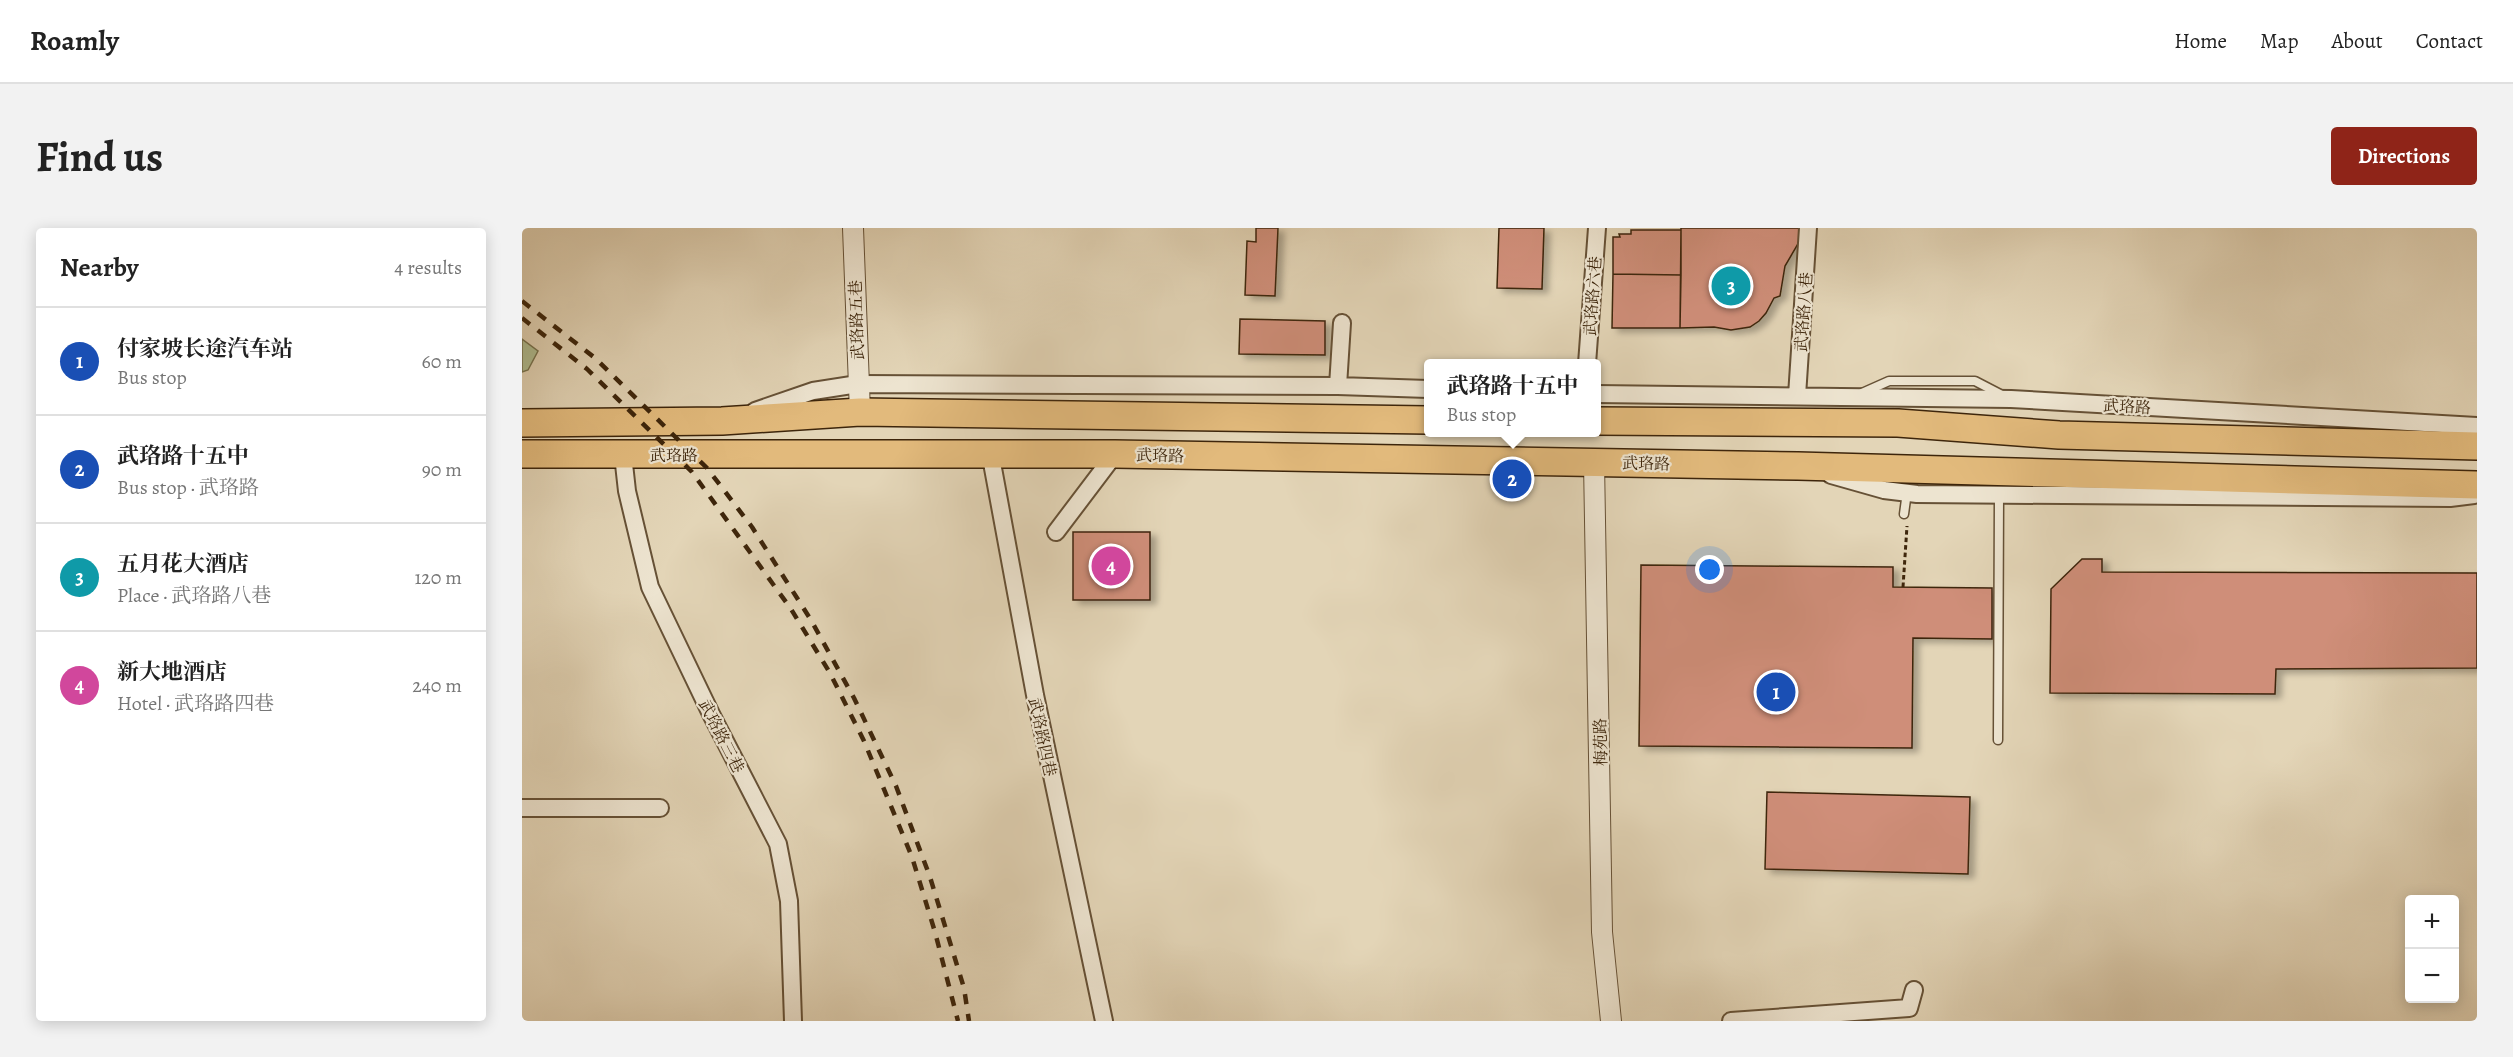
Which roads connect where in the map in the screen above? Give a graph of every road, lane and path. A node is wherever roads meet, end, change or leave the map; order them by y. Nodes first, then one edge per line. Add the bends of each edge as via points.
1 (853, 228) edge
2 (1597, 228) edge
3 (1808, 228) edge
4 (1342, 323) dead end
5 (1587, 359) edge
6 (858, 384) junction
7 (1338, 386) junction
8 (1424, 389) edge
9 (1601, 394) edge
10 (1797, 396) junction
11 (860, 412) junction
12 (1424, 420) edge
13 (722, 421) junction
14 (1601, 421) edge
15 (522, 423) edge
16 (2477, 426) edge
17 (2477, 446) edge
18 (990, 452) junction
19 (522, 454) edge
20 (1115, 454) junction
21 (623, 455) junction
22 (1594, 462) junction
23 (1798, 466) junction
24 (2477, 485) edge
25 (1906, 492) junction
26 (1999, 495) junction
27 (2477, 495) edge
28 (1904, 514) dead end
29 (1907, 526) dead end
30 (1056, 532) dead end
31 (1903, 587) dead end
32 (1998, 740) dead end
33 (522, 808) edge
34 (660, 808) dead end
35 (1914, 990) dead end
36 (794, 1021) edge
37 (1104, 1021) edge
38 (1611, 1021) edge
39 (1731, 1021) edge

1 - 6 street, 武珞路五巷
2 - 5 street, 武珞路六巷
3 - 10 street, 武珞路八巷
4 - 7 street
6 - 7 street, 武珞路
6 - 11 street, 武珞路五巷
6 - 13 street, 武珞路 via 813,391
7 - 8 street, 武珞路
9 - 10 street, 武珞路
10 - 16 street, 武珞路 via 2011,399
11 - 12 highway, 武珞路
11 - 13 highway, 武珞路
13 - 15 highway, 武珞路
14 - 17 highway, 武珞路 via 1898,423 2060,435
18 - 20 highway, 武珞路
18 - 21 highway, 武珞路
18 - 37 street, 武珞路四巷 via 1035,695
19 - 21 highway, 武珞路
20 - 22 highway, 武珞路
20 - 30 street
21 - 36 street, 武珞路三巷 via 627,491 650,587 778,844 789,900
22 - 23 highway, 武珞路
22 - 38 street, 梅苑路 via 1602,932
23 - 24 highway, 武珞路
23 - 25 street, 武珞路 via 1884,490
25 - 26 street, 武珞路
25 - 28 lane
26 - 27 street, 武珞路
26 - 32 lane
29 - 31 path
33 - 34 street
35 - 39 street via 1909,1008

